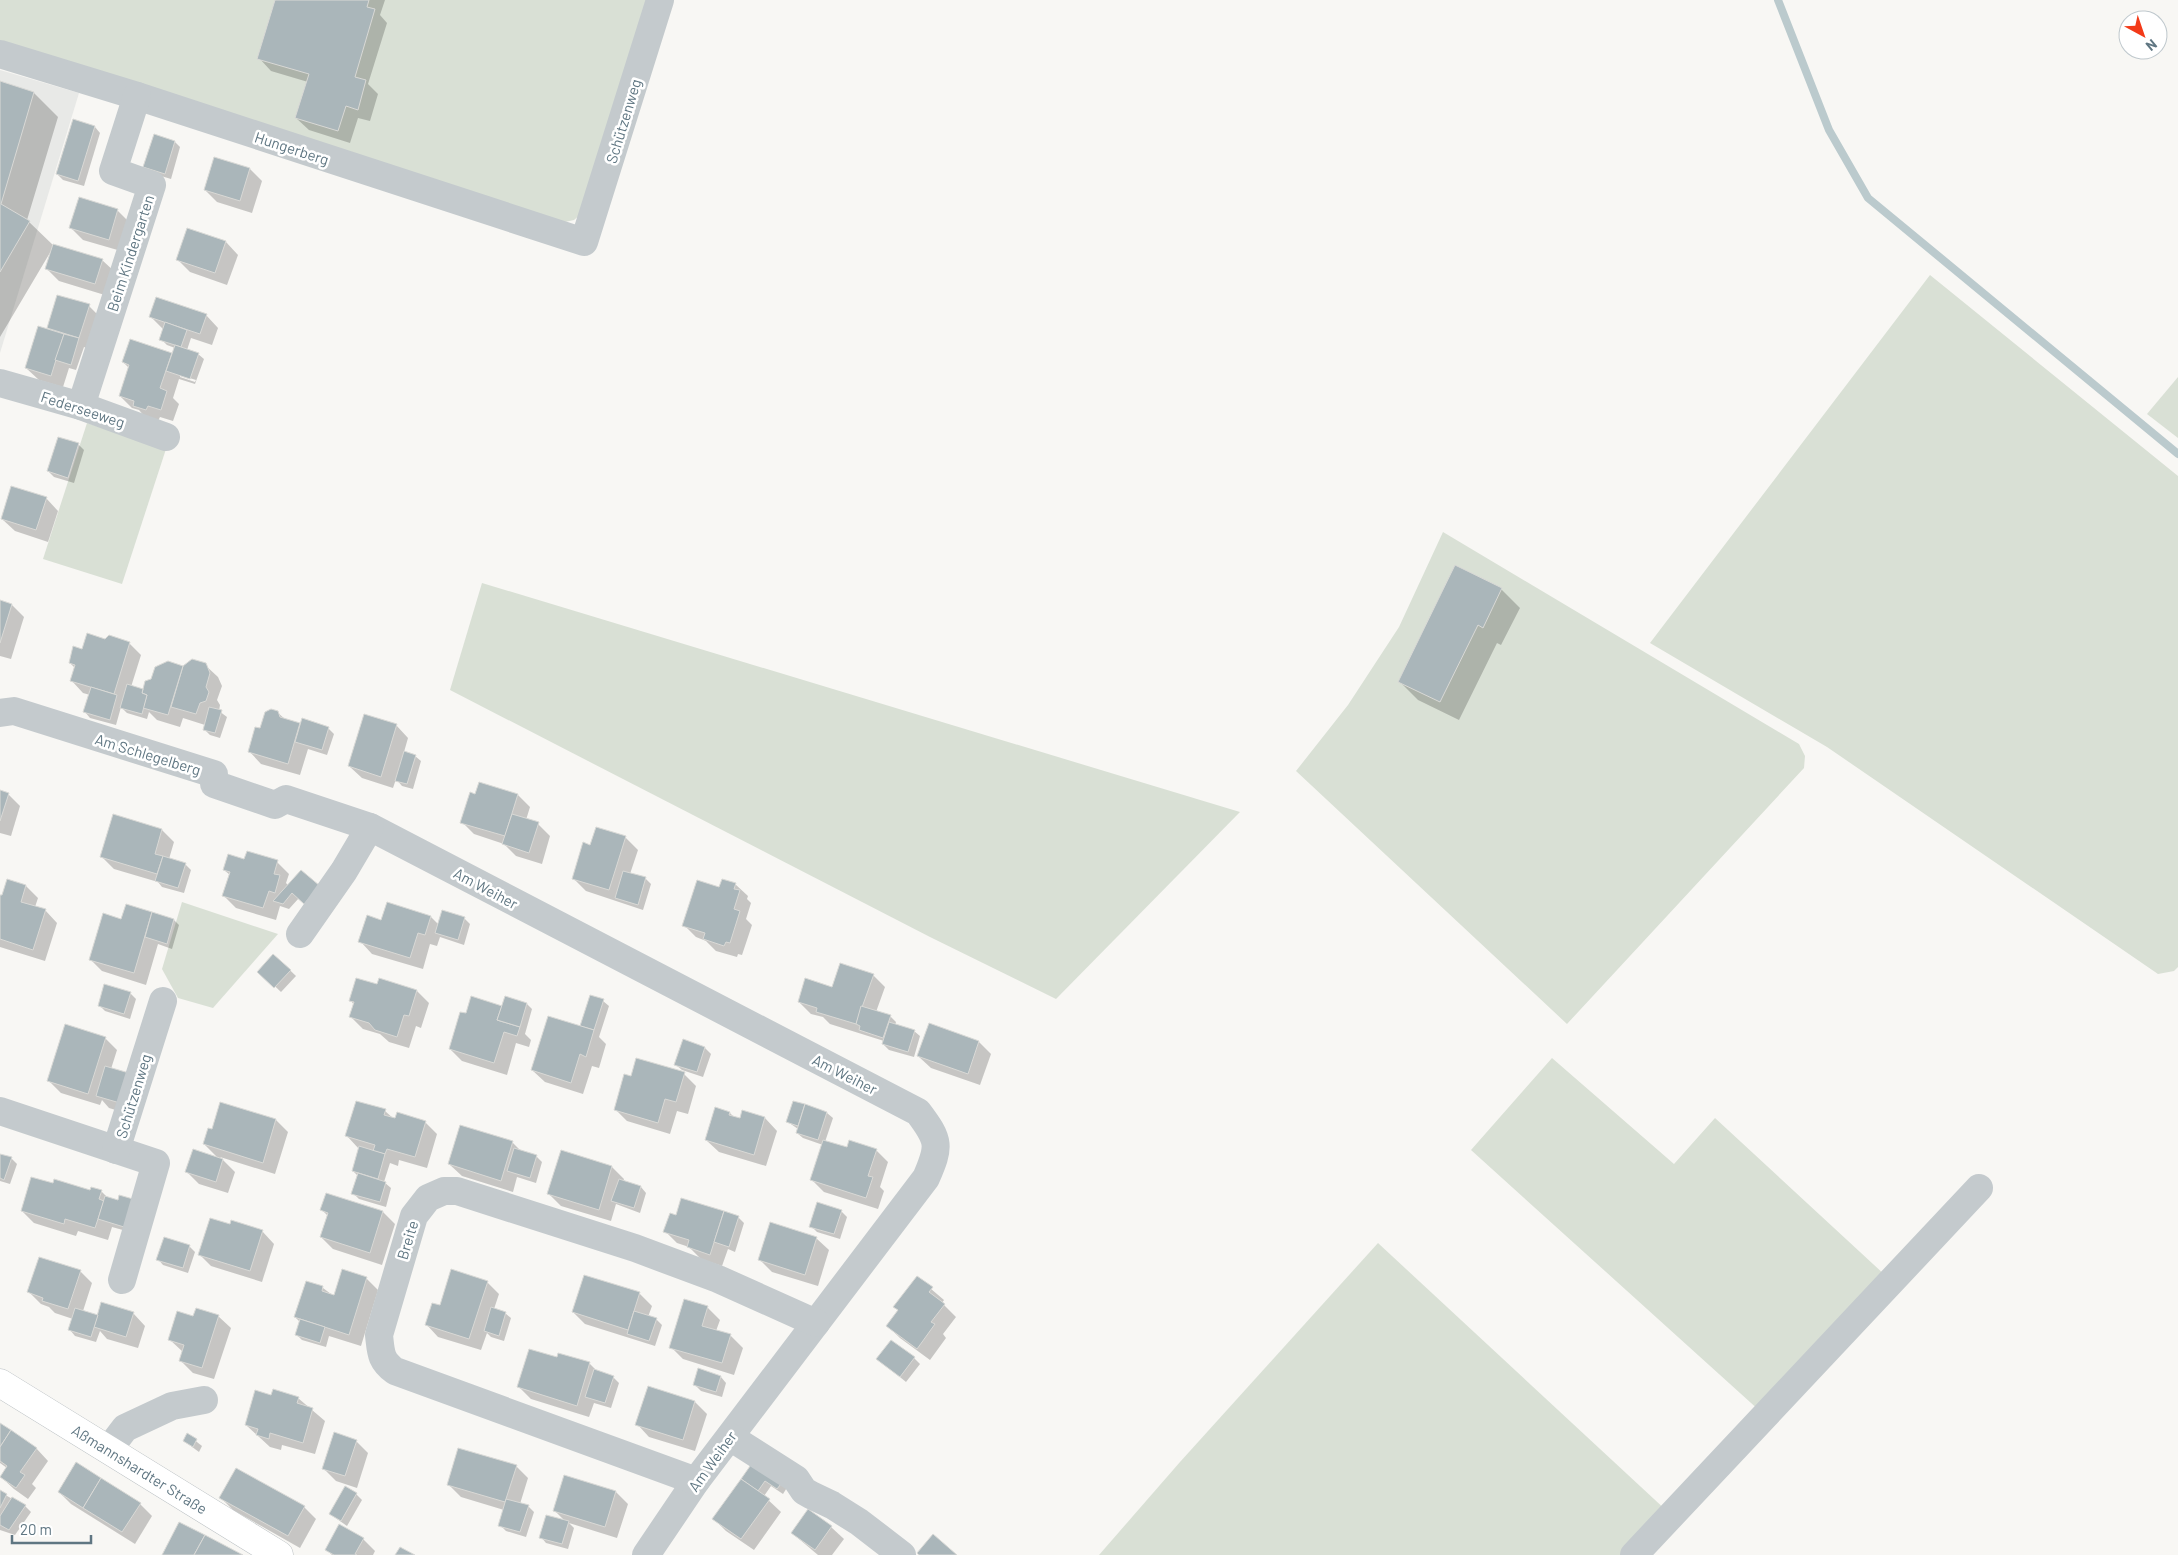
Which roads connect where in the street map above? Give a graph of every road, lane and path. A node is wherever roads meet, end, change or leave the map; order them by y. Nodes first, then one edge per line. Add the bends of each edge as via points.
1 (660, 0) edge
2 (0, 54) edge
3 (137, 96) junction
4 (584, 242) joint
5 (0, 383) edge
6 (81, 406) junction
7 (166, 437) dead end
8 (0, 713) edge
9 (286, 799) joint
10 (370, 827) junction
11 (300, 934) dead end
12 (163, 1001) dead end
13 (0, 1111) edge
14 (116, 1150) junction
15 (1979, 1188) dead end
16 (122, 1280) dead end
17 (816, 1323) junction
18 (0, 1383) edge
19 (204, 1400) dead end
20 (730, 1437) junction
21 (109, 1448) junction
22 (696, 1481) junction
23 (279, 1555) edge
24 (646, 1555) edge
25 (902, 1555) edge
26 (1634, 1555) edge

1 - 4 street, Schützenweg
2 - 3 street, Hungerberg
3 - 4 street, Hungerberg
3 - 6 street, Beim Kindergarten via 113,171 152,185
5 - 6 street, Federseeweg
6 - 7 street, Federseeweg
8 - 9 street, Am Schlegelberg via 14,711 214,774 214,784 275,805
9 - 10 street, Am Weiher
10 - 11 street
10 - 17 street, Am Weiher via 918,1112 934,1133 935,1155 926,1178
12 - 14 street, Schützenweg
13 - 14 street
14 - 16 street, Schützenweg via 156,1163
15 - 26 street
17 - 20 street, Am Weiher
17 - 22 street, Breite via 709,1275 552,1220 457,1191 444,1191 428,1198 414,1216 379,1335 381,1355 388,1366
18 - 21 main road, Aßmannshardter Straße
19 - 21 street via 172,1406 125,1428
20 - 22 street, Am Weiher
20 - 25 street via 796,1479 804,1491 832,1505
21 - 23 main road, Aßmannshardter Straße
22 - 24 street, Am Weiher

